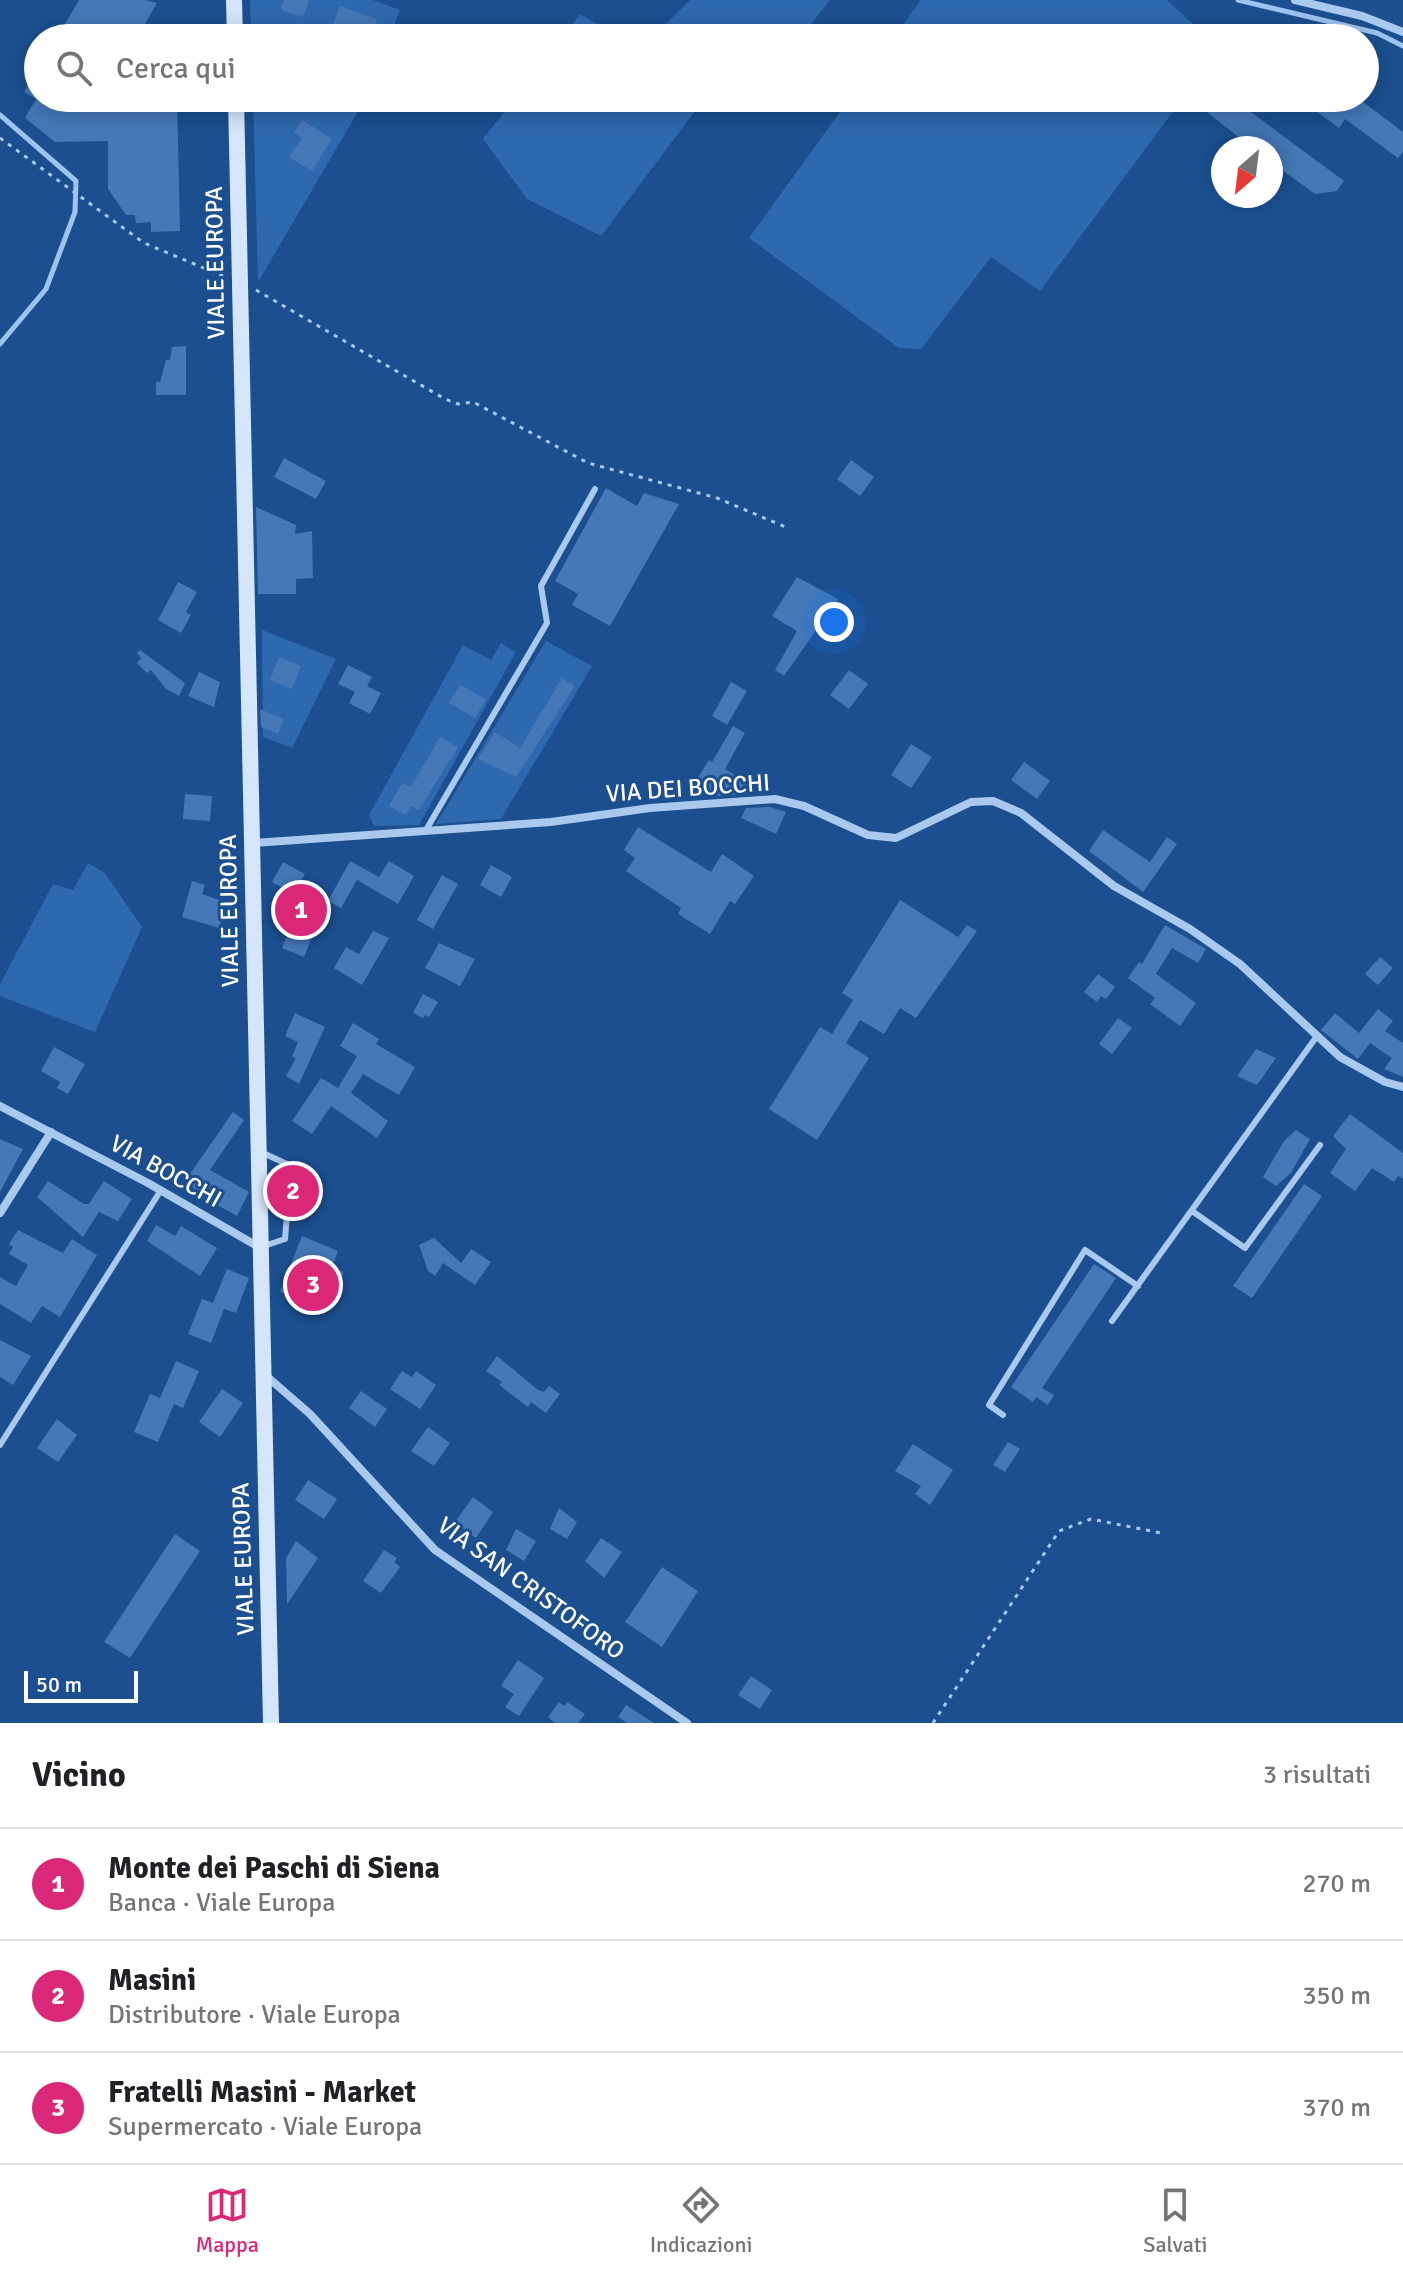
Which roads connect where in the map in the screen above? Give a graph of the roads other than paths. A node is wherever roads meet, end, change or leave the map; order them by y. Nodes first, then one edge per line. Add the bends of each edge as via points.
1 (234, 0) edge
2 (1295, 0) edge
3 (235, 24) edge
4 (1403, 32) edge
5 (236, 112) edge
6 (595, 489) dead end
7 (426, 830) junction
8 (252, 843) junction
9 (1317, 1036) junction
10 (1403, 1087) edge
11 (0, 1106) edge
12 (51, 1132) junction
13 (1320, 1145) dead end
14 (258, 1150) junction
15 (161, 1190) junction
16 (1192, 1211) junction
17 (0, 1213) edge
18 (260, 1248) junction
19 (1138, 1286) junction
20 (1112, 1321) dead end
21 (262, 1371) junction
22 (1003, 1415) dead end
23 (0, 1445) edge
24 (271, 1723) edge
25 (687, 1723) edge

1 - 3 main road
2 - 4 street
5 - 8 main road, VIALE EUROPA
6 - 7 lane via 541,586 547,623
7 - 8 street, VIA DEI BOCCHI
7 - 9 street, VIA DEI BOCCHI via 775,799 868,835 896,838 971,802 993,801 1021,813 1114,886 1240,964
8 - 14 main road, VIALE EUROPA
9 - 10 street, VIA DEI BOCCHI via 1340,1057
9 - 16 lane
11 - 12 street, VIA BOCCHI
12 - 15 street, VIA BOCCHI
12 - 17 street
13 - 16 lane via 1245,1248
14 - 18 main road, VIALE EUROPA
14 - 18 lane via 291,1166 285,1239
15 - 18 street, VIA BOCCHI
15 - 23 lane
16 - 19 lane
18 - 21 main road, VIALE EUROPA
19 - 20 lane
19 - 22 lane via 1085,1250 989,1405
21 - 24 main road, VIALE EUROPA
21 - 25 street, VIA SAN CRISTOFORO via 310,1414 435,1550

